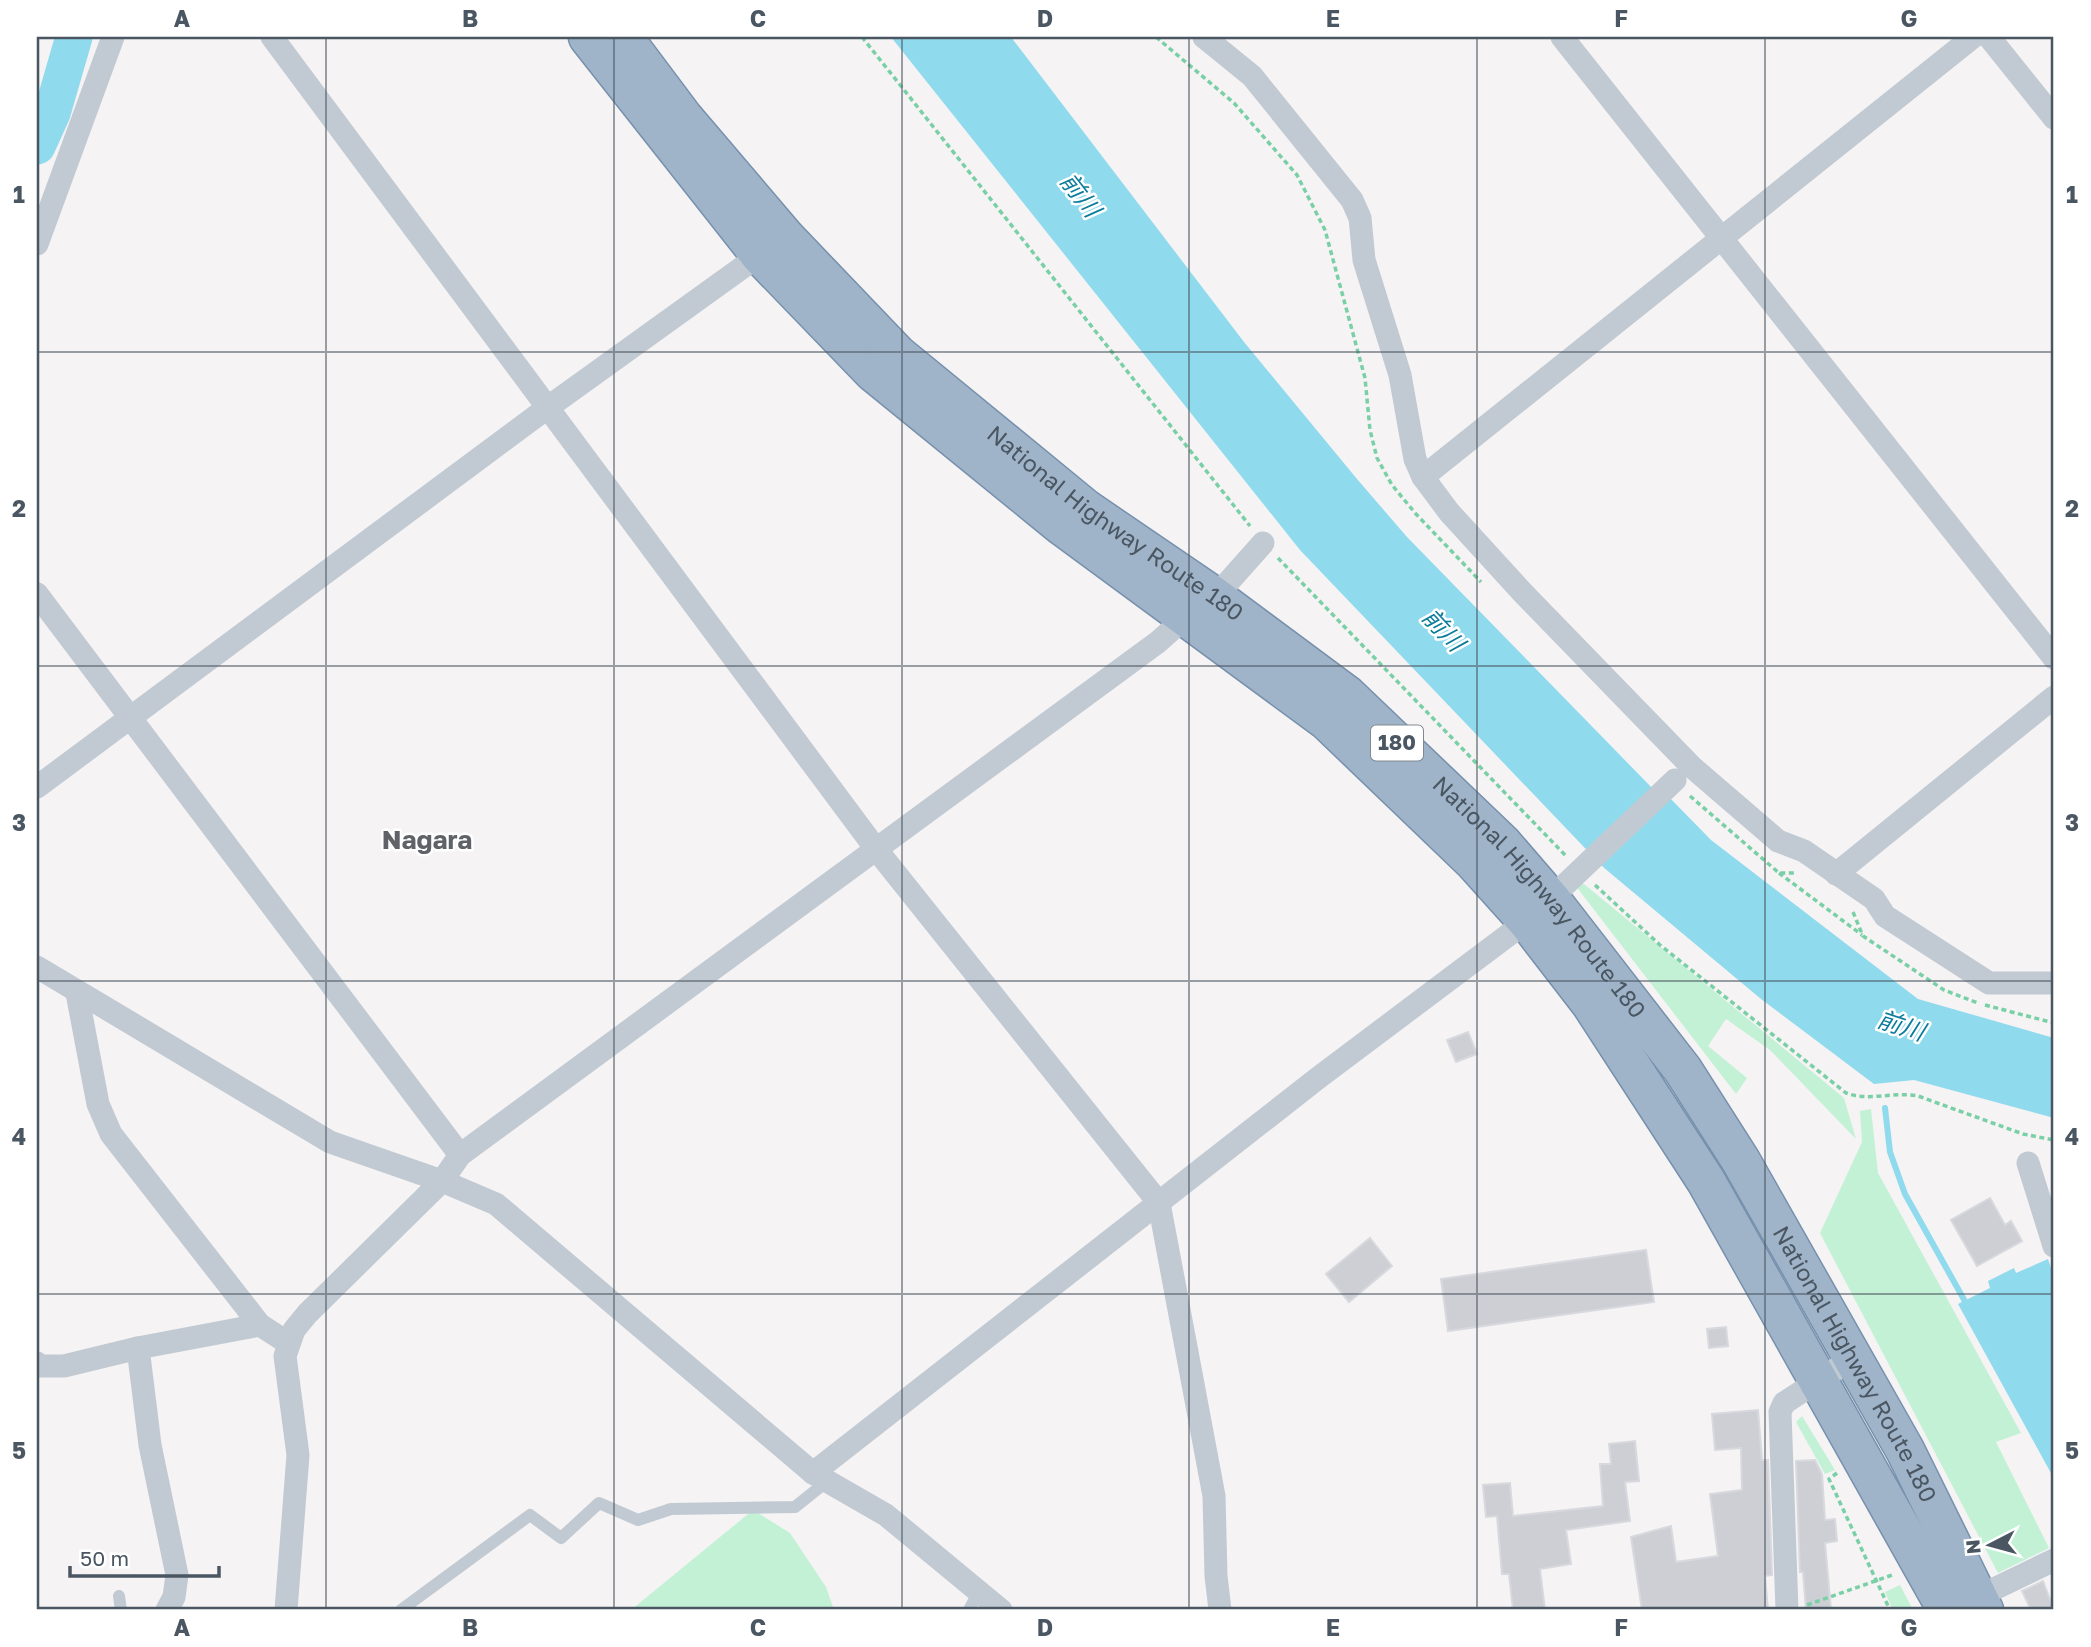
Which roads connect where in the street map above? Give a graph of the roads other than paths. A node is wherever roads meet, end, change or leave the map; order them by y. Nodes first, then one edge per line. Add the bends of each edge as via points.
1 (113, 37) edge
2 (272, 37) edge
3 (588, 37) edge
4 (623, 37) edge
5 (1205, 37) edge
6 (1562, 37) edge
7 (1973, 37) edge
8 (1989, 37) edge
9 (2054, 118) edge
10 (1724, 238) junction
11 (37, 244) edge
12 (773, 247) junction
13 (547, 408) junction
14 (1423, 477) junction
15 (1263, 543) road end
16 (37, 594) edge
17 (1200, 607) junction
18 (2054, 658) edge
19 (2054, 697) edge
20 (130, 718) junction
21 (1672, 782) dead end
22 (37, 787) edge
23 (876, 849) junction
24 (1836, 874) junction
25 (1539, 911) junction
26 (37, 967) edge
27 (2054, 983) edge
28 (77, 993) junction
29 (460, 1155) junction
30 (2028, 1163) dead end
31 (442, 1181) junction
32 (1159, 1203) junction
33 (2054, 1246) edge
34 (260, 1325) junction
35 (288, 1343) junction
36 (138, 1348) junction
37 (1853, 1358) junction
38 (37, 1363) edge
39 (1817, 1379) junction
40 (819, 1478) junction
41 (2054, 1560) edge
42 (119, 1596) dead end
43 (974, 1601) edge
44 (1965, 1607) edge
45 (1787, 1609) edge
46 (121, 1610) edge
47 (167, 1610) edge
48 (286, 1610) edge
49 (401, 1610) edge
50 (1001, 1610) edge
51 (1220, 1610) edge

1 - 11 street
2 - 13 street
3 - 12 highway, National Highway Route 180 / 180
4 - 12 highway, National Highway Route 180 / 180
5 - 14 street via 1252,76 1352,200
6 - 10 street
7 - 10 street
8 - 9 street
10 - 14 street
10 - 18 street
12 - 13 street
12 - 17 highway, National Highway Route 180 / 180 via 873,372 1062,526
13 - 20 street
13 - 23 street
14 - 24 street via 1523,593 1692,767 1778,841 1804,851
15 - 17 street
16 - 20 street
17 - 23 street
17 - 25 highway, National Highway Route 180 / 180 via 1474,862
19 - 24 street
20 - 22 street
20 - 29 street
21 - 25 street
23 - 29 street
23 - 32 street
24 - 27 street via 1874,899 1885,916 1989,983
25 - 32 street
25 - 37 highway, National Highway Route 180 / 180 via 1683,1070 1741,1161
25 - 39 highway, National Highway Route 180 / 180 via 1591,1004 1706,1181
26 - 28 street
28 - 31 street via 330,1142
28 - 34 street via 98,1104 111,1134
29 - 31 street
30 - 33 street
31 - 35 street via 307,1314
31 - 40 street via 496,1205
32 - 40 street
32 - 51 street via 1214,1496
34 - 35 street
34 - 36 street
35 - 48 street via 286,1380 298,1454
36 - 38 street via 64,1366
36 - 47 street via 150,1445 177,1576
37 - 39 street
37 - 44 highway, National Highway Route 180 / 180 via 1905,1450
39 - 44 highway, National Highway Route 180 / 180
39 - 45 street via 1784,1403 1780,1412
40 - 43 street via 886,1515
40 - 49 lane via 795,1507 671,1509 638,1520 599,1503 561,1538 530,1515
41 - 44 street
42 - 46 lane
43 - 50 street

